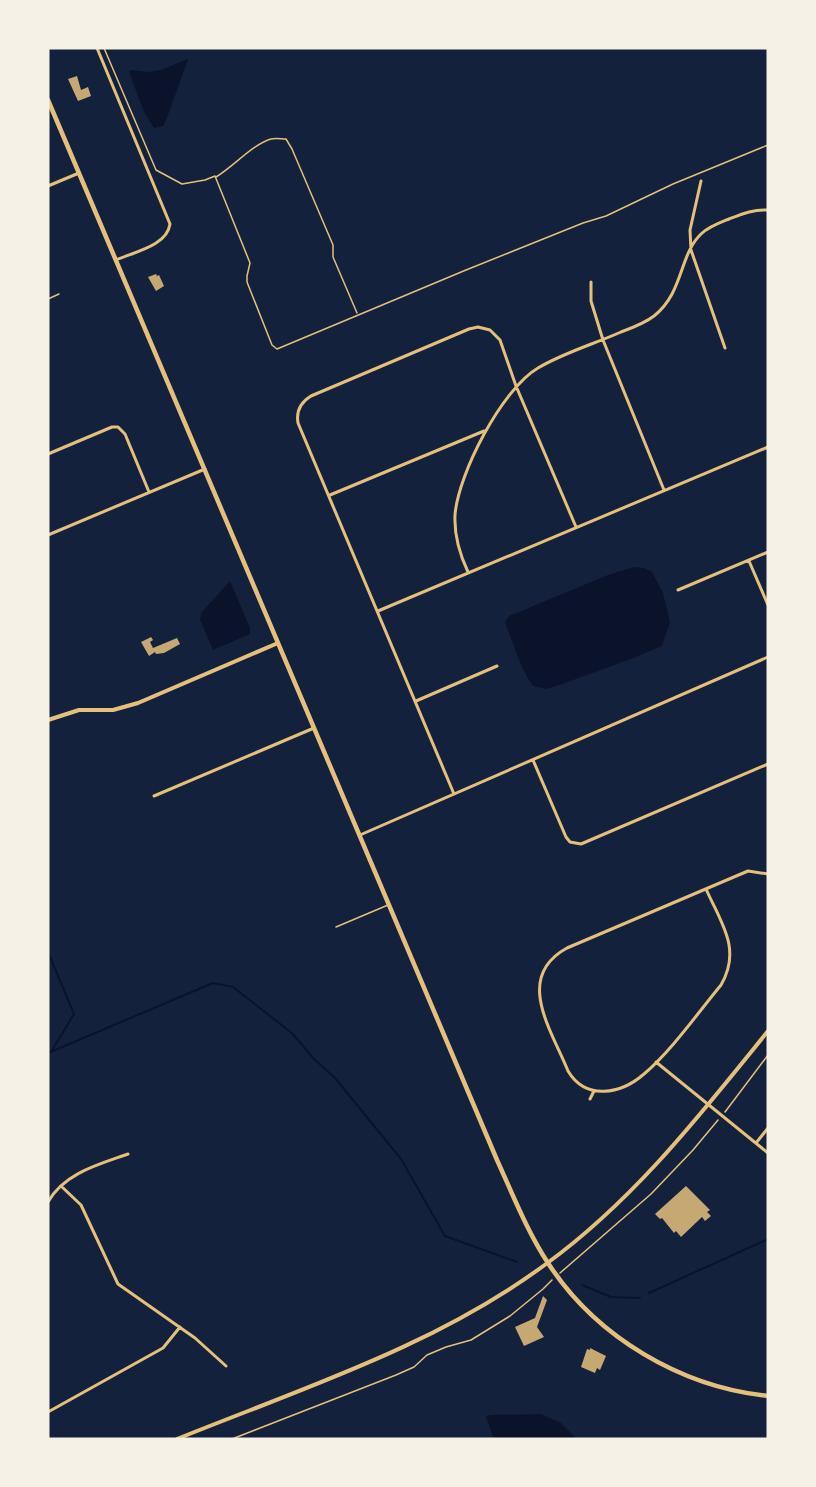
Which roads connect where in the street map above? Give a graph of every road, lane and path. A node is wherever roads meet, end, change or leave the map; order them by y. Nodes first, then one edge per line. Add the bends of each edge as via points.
1 (97, 48) edge
2 (104, 48) edge
3 (48, 100) edge
4 (768, 145) edge
5 (79, 173) junction
6 (215, 177) junction
7 (700, 181) dead end
8 (48, 186) edge
9 (768, 210) edge
10 (691, 250) junction
11 (116, 260) junction
12 (591, 282) dead end
13 (59, 294) dead end
14 (48, 299) edge
15 (358, 315) junction
16 (603, 340) junction
17 (725, 348) dead end
18 (516, 386) junction
19 (486, 430) junction
20 (768, 447) edge
21 (48, 454) edge
22 (205, 469) junction
23 (664, 490) junction
24 (149, 492) junction
25 (329, 496) junction
26 (576, 527) junction
27 (48, 535) edge
28 (768, 552) edge
29 (749, 561) junction
30 (468, 573) junction
31 (678, 590) dead end
32 (768, 605) edge
33 (378, 611) junction
34 (278, 643) junction
35 (768, 657) edge
36 (497, 666) dead end
37 (415, 701) junction
38 (48, 720) edge
39 (314, 728) junction
40 (532, 759) junction
41 (768, 764) edge
42 (454, 794) junction
43 (154, 796) dead end
44 (360, 835) junction
45 (768, 874) edge
46 (706, 889) junction
47 (389, 905) junction
48 (336, 927) dead end
49 (537, 970) dead end
50 (542, 973) junction
51 (768, 1031) edge
52 (768, 1055) edge
53 (656, 1062) junction
54 (594, 1091) junction
55 (590, 1099) dead end
56 (708, 1104) junction
57 (722, 1115) junction
58 (768, 1128) edge
59 (756, 1143) junction
60 (768, 1153) edge
61 (128, 1154) dead end
62 (61, 1186) junction
63 (48, 1202) edge
64 (548, 1263) junction
65 (570, 1265) dead end
66 (546, 1284) dead end
67 (180, 1327) junction
68 (226, 1366) dead end
69 (768, 1396) edge
70 (48, 1412) edge
71 (177, 1439) edge
72 (232, 1439) edge

1 - 11 street via 170,224 161,240
2 - 6 path via 156,170 182,184
3 - 5 main road
4 - 15 path via 606,216
5 - 8 street
5 - 11 main road
6 - 15 path via 250,263 246,279 272,345 279,348
6 - 15 path via 270,140 286,139 333,245 333,257
7 - 10 street via 690,230
9 - 10 street via 744,213 713,226 702,233
10 - 16 street via 676,290 666,304 653,317
10 - 17 street
11 - 22 main road
12 - 16 street via 591,301
13 - 14 lane
16 - 18 street via 541,366
16 - 23 street
18 - 19 street
18 - 25 street via 500,340 490,330 478,327 305,399 299,408 298,423
18 - 26 street
19 - 25 street
19 - 30 street via 457,499 457,539
20 - 23 street
21 - 24 street via 118,427 125,434
22 - 24 street
22 - 34 main road
23 - 26 street
24 - 27 street
25 - 33 street
26 - 30 street
28 - 29 street
29 - 31 street
29 - 32 street
30 - 33 street
33 - 37 street
34 - 38 main road via 138,703 113,710 79,710
34 - 39 main road
35 - 40 street
36 - 37 street
37 - 42 street
39 - 43 street
39 - 44 main road
40 - 41 street via 566,837 581,844
40 - 42 street
42 - 44 street
44 - 47 main road
45 - 46 street via 748,871
46 - 50 street via 567,948 554,955
46 - 53 street via 729,944 730,966 721,985
47 - 48 lane
47 - 64 main road via 497,1160
49 - 50 street
50 - 54 street via 538,984 540,1003 564,1061 573,1078
51 - 56 main road
52 - 57 path
53 - 54 street via 644,1075 621,1088
53 - 56 street
54 - 55 street
56 - 57 street
56 - 64 main road via 628,1195
57 - 59 street
57 - 65 path via 651,1194
58 - 59 street
59 - 60 street
61 - 62 street via 86,1170
62 - 63 street
62 - 67 street via 81,1205 118,1284
64 - 69 main road via 597,1319 628,1344 704,1383
64 - 71 main road via 470,1314 393,1353
66 - 72 path via 522,1308 471,1340 427,1355 414,1367 396,1375
67 - 68 street
67 - 70 street via 163,1348

